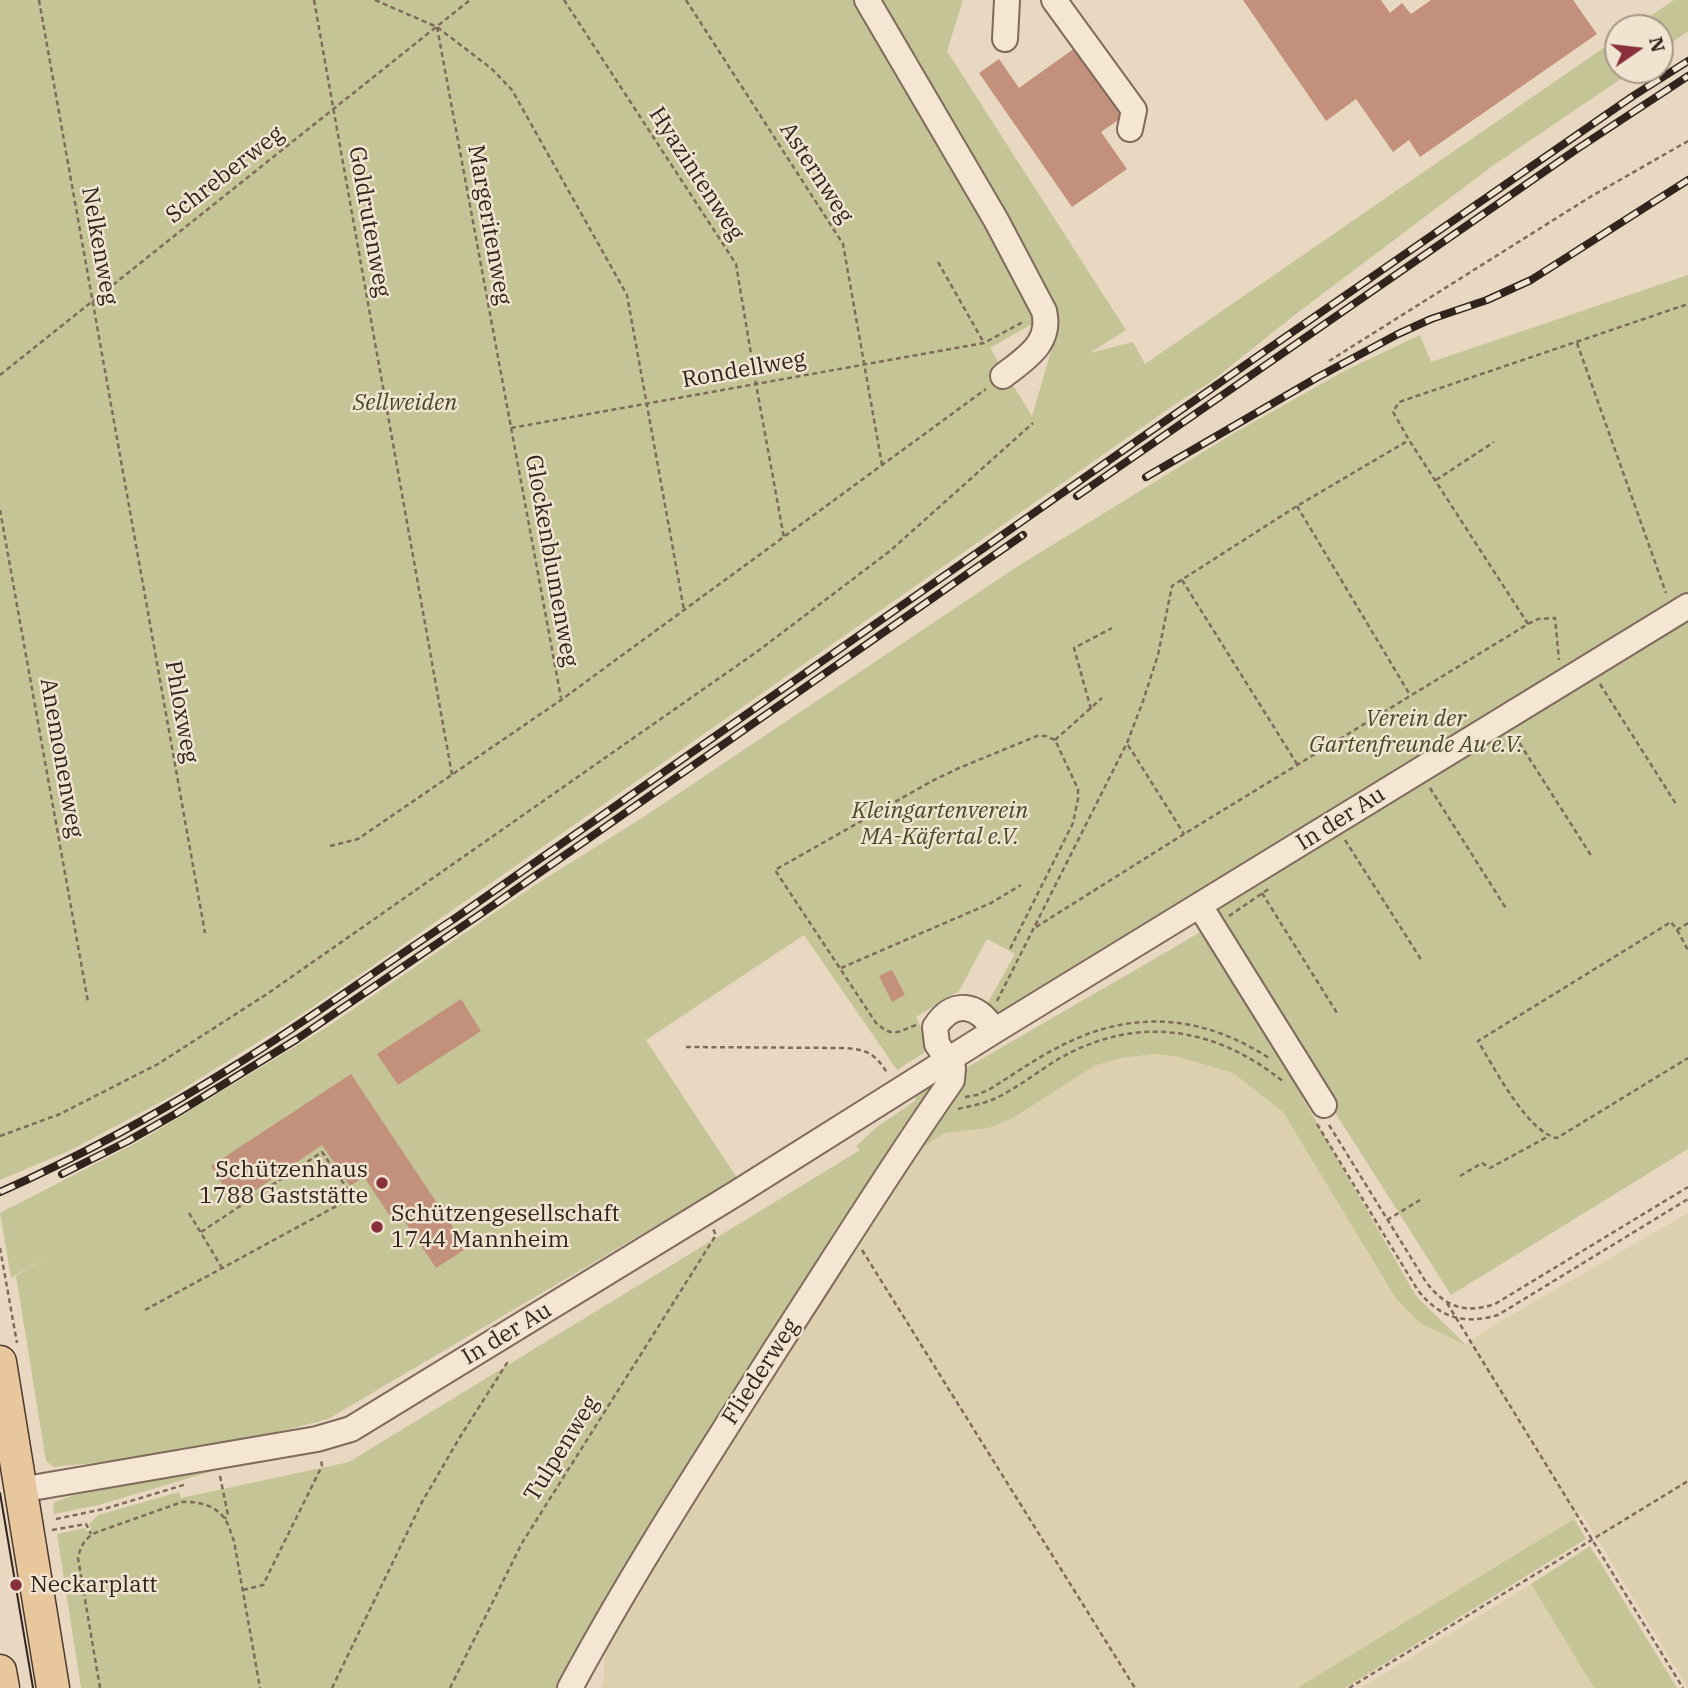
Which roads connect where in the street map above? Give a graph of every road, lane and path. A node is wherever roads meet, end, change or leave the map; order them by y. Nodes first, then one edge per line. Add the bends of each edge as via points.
1 (39, 0) edge
2 (314, 0) edge
3 (375, 0) edge
4 (470, 0) edge
5 (564, 0) edge
6 (687, 0) edge
7 (866, 0) edge
8 (1007, 0) edge
9 (1054, 0) edge
10 (437, 27) junction
11 (1005, 39) dead end
12 (333, 110) junction
13 (1130, 129) dead end
14 (1688, 141) edge
15 (938, 262) dead end
16 (92, 300) junction
17 (1688, 304) edge
18 (1044, 311) junction
19 (984, 342) junction
20 (1577, 343) junction
21 (1329, 361) dead end
22 (864, 365) junction
23 (0, 375) edge
24 (1003, 376) joint
25 (755, 384) junction
26 (646, 404) junction
27 (1033, 422) dead end
28 (511, 428) junction
29 (1409, 440) junction
30 (1494, 442) dead end
31 (882, 465) junction
32 (1436, 480) junction
33 (127, 497) joint
34 (1297, 506) junction
35 (0, 510) edge
36 (783, 538) junction
37 (1182, 579) junction
38 (684, 610) junction
39 (1681, 610) edge
40 (1528, 624) junction
41 (1112, 628) dead end
42 (1562, 682) junction
43 (1600, 684) dead end
44 (1410, 696) junction
45 (1102, 698) dead end
46 (561, 700) junction
47 (1091, 709) junction
48 (1515, 736) dead end
49 (1055, 740) junction
50 (1127, 743) junction
51 (1297, 764) junction
52 (452, 775) junction
53 (1430, 788) dead end
54 (1676, 804) dead end
55 (1184, 834) junction
56 (1345, 840) dead end
57 (330, 846) dead end
58 (1592, 857) dead end
59 (1021, 885) dead end
60 (1262, 893) dead end
61 (1200, 906) junction
62 (1507, 910) dead end
63 (1688, 923) edge
64 (1033, 929) junction
65 (1676, 930) junction
66 (205, 933) dead end
67 (1688, 950) edge
68 (1009, 951) dead end
69 (1422, 961) dead end
70 (841, 968) junction
71 (88, 1002) dead end
72 (1337, 1013) dead end
73 (991, 1025) junction
74 (935, 1027) junction
75 (686, 1047) dead end
76 (1269, 1058) dead end
77 (1688, 1058) edge
78 (948, 1061) junction
79 (1285, 1084) dead end
80 (899, 1091) junction
81 (932, 1108) junction
82 (1321, 1114) junction
83 (0, 1136) edge
84 (1549, 1136) junction
85 (1460, 1176) dead end
86 (1688, 1187) edge
87 (364, 1195) dead end
88 (353, 1197) junction
89 (1688, 1199) edge
90 (1420, 1200) dead end
91 (189, 1213) dead end
92 (1387, 1220) junction
93 (201, 1232) junction
94 (851, 1232) junction
95 (716, 1235) dead end
96 (222, 1268) junction
97 (1447, 1303) junction
98 (145, 1310) dead end
99 (1457, 1318) junction
100 (0, 1363) edge
101 (507, 1363) dead end
102 (216, 1457) junction
103 (322, 1466) dead end
104 (1688, 1481) edge
105 (194, 1482) dead end
106 (20, 1490) junction
107 (56, 1519) dead end
108 (225, 1519) junction
109 (52, 1530) dead end
110 (92, 1534) junction
111 (1592, 1539) junction
112 (243, 1590) junction
113 (53, 1688) edge
114 (100, 1688) edge
115 (260, 1688) edge
116 (332, 1688) edge
117 (450, 1688) edge
118 (570, 1688) edge
119 (1135, 1688) edge
120 (1349, 1688) edge
121 (1682, 1688) edge

1 - 16 path, Nelkenweg
2 - 12 path, Goldrutenweg
3 - 10 path
4 - 10 path, Schreberweg
5 - 25 path, Hyazintenweg via 736,264
6 - 22 path, Asternweg via 843,244
7 - 18 lane via 996,219
8 - 11 lane
9 - 13 lane via 1134,110
10 - 12 path, Schreberweg
10 - 26 path via 512,90 627,295
10 - 28 path, Margeritenweg
12 - 16 path, Schreberweg
12 - 52 path, Goldrutenweg
14 - 21 path
15 - 19 path
16 - 23 path, Schreberweg
16 - 33 path, Nelkenweg
17 - 20 path
18 - 19 path, Rondellweg
18 - 24 lane via 1043,339
19 - 22 path, Rondellweg
20 - 29 path via 1399,402 1393,412
20 - 39 path
22 - 25 path, Rondellweg
22 - 31 path, Asternweg
24 - 31 path
25 - 26 path, Rondellweg
25 - 36 path, Hyazintenweg
26 - 28 path, Rondellweg
26 - 38 path
27 - 83 path via 890,551 769,643 267,994 158,1064 60,1114
28 - 46 path, Glockenblumenweg
29 - 32 path
29 - 34 path
30 - 32 path
31 - 36 path
32 - 40 path
33 - 66 path, Phloxweg
34 - 37 path
34 - 44 path
35 - 71 path, Anemonenweg
36 - 38 path
37 - 50 path via 1172,586 1158,655
37 - 51 path
38 - 46 path
39 - 42 lane, In der Au
40 - 42 path via 1555,618
40 - 44 path
41 - 47 path via 1074,648
42 - 61 lane, In der Au
43 - 54 path
44 - 51 path
45 - 47 path
46 - 52 path
47 - 49 path
48 - 58 path
49 - 68 path via 1078,789 1073,823
49 - 70 path via 1037,736 959,768 775,870
50 - 55 path
50 - 64 path
51 - 55 path
52 - 57 path via 358,839
53 - 62 path
55 - 64 path
56 - 69 path
59 - 70 path via 991,903
60 - 72 path
61 - 73 lane, In der Au
61 - 82 lane
63 - 65 path
64 - 73 path
65 - 67 path
65 - 84 path via 1671,922 1478,1041 1517,1105
70 - 74 path via 885,1031 895,1033 919,1024
73 - 74 lane via 976,1010 958,1008 943,1015
73 - 78 lane, In der Au
74 - 78 lane via 937,1044
75 - 80 path via 865,1050 880,1062
76 - 81 path via 1249,1044 1195,1025 1116,1024 1068,1042 977,1095
77 - 84 path via 1557,1138
78 - 80 lane, In der Au
78 - 81 lane, Fliederweg via 952,1080
79 - 81 path via 1253,1059 1216,1042 1145,1032 1079,1048 993,1099 972,1106
80 - 102 lane, In der Au via 351,1429
81 - 94 lane, Fliederweg
82 - 92 path
82 - 99 path via 1417,1289 1436,1308
84 - 85 path via 1490,1168 1482,1163
86 - 97 path via 1495,1304 1471,1309
87 - 88 path
88 - 93 path via 322,1152
88 - 96 path
89 - 99 path via 1498,1315
90 - 92 path
91 - 93 path
92 - 97 path via 1433,1292
93 - 96 path
94 - 118 lane, Fliederweg via 686,1490
94 - 119 path
95 - 117 path, Tulpenweg via 522,1543
96 - 98 path
97 - 99 path
99 - 111 path
100 - 106 main road
101 - 116 path via 422,1502
102 - 106 lane, In der Au
102 - 108 path via 228,1515
103 - 112 path via 263,1585
104 - 111 path
105 - 107 path
106 - 113 main road
108 - 110 path via 197,1501 182,1502
108 - 112 path
109 - 110 path via 86,1524
110 - 114 path via 81,1545 78,1558
111 - 120 path
111 - 121 path
112 - 115 path

